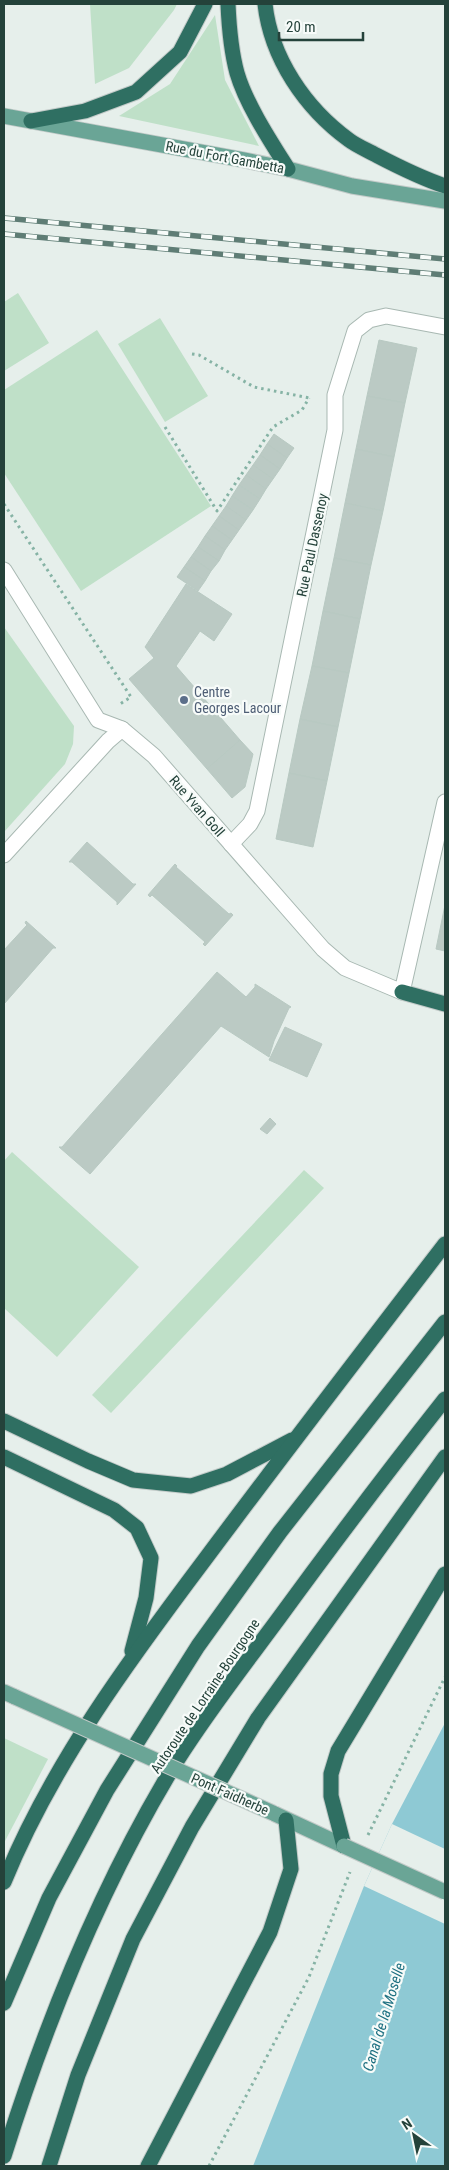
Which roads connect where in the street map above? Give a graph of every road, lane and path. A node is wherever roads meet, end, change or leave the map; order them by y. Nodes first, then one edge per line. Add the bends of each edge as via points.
1 (204, 4) edge
2 (228, 4) edge
3 (265, 4) edge
4 (4, 116) edge
5 (31, 121) junction
6 (288, 169) junction
7 (445, 186) edge
8 (445, 201) edge
9 (445, 327) edge
10 (192, 354) dead end
11 (336, 395) junction
12 (309, 398) junction
13 (165, 427) dead end
14 (4, 504) edge
15 (4, 570) edge
16 (98, 720) junction
17 (122, 728) junction
18 (445, 802) edge
19 (231, 844) junction
20 (4, 855) edge
21 (402, 992) junction
22 (445, 1004) edge
23 (445, 1244) edge
24 (445, 1322) edge
25 (445, 1399) edge
26 (4, 1421) edge
27 (296, 1438) junction
28 (4, 1457) edge
29 (445, 1457) edge
30 (445, 1574) edge
31 (130, 1660) junction
32 (445, 1677) edge
33 (9, 1694) edge
34 (280, 1817) junction
35 (368, 1836) dead end
36 (344, 1846) junction
37 (350, 1872) dead end
38 (4, 1882) edge
39 (445, 1892) edge
40 (4, 2003) edge
41 (4, 2156) edge
42 (48, 2166) edge
43 (148, 2166) edge
44 (209, 2166) edge

1 - 5 highway via 180,52 136,92 86,111
2 - 6 highway via 238,74 261,126
3 - 7 highway via 278,53 308,103 349,141 416,176
4 - 5 main road, Rue du Fort Gambetta
5 - 6 main road, Rue du Fort Gambetta
6 - 8 main road, Rue du Fort Gambetta via 352,186
9 - 11 street, Rue Paul Dassenoy via 386,316 369,320 355,331
10 - 12 path via 254,386
11 - 12 path
11 - 19 street, Rue Paul Dassenoy via 335,430 257,811 250,824
12 - 13 path via 302,410 273,427 218,511
14 - 16 path via 131,697
15 - 16 street
16 - 17 street
17 - 19 street, Rue Yvan Goll via 154,756
17 - 20 street
18 - 21 street
19 - 21 street, Rue Yvan Goll via 323,949 345,968
21 - 22 highway
23 - 27 highway
24 - 40 highway via 280,1532 198,1646 107,1790 49,1898
25 - 41 highway, Autoroute de Lorraine-Bourgogne via 377,1485 179,1758 129,1848 64,1984
26 - 27 highway via 134,1480 190,1486 227,1474
27 - 31 highway
28 - 31 highway via 114,1510 136,1528 151,1558 146,1598
29 - 42 highway via 258,1718 192,1827 133,1939 78,2075
30 - 36 highway via 338,1751 331,1774 331,1796
31 - 38 highway via 48,1790
32 - 35 path
33 - 34 main road, Pont Faidherbe, bridge
34 - 36 main road, Pont Faidherbe
34 - 43 highway via 291,1869 270,1932
36 - 39 main road, Pont Faidherbe, bridge
37 - 44 path via 309,1977

